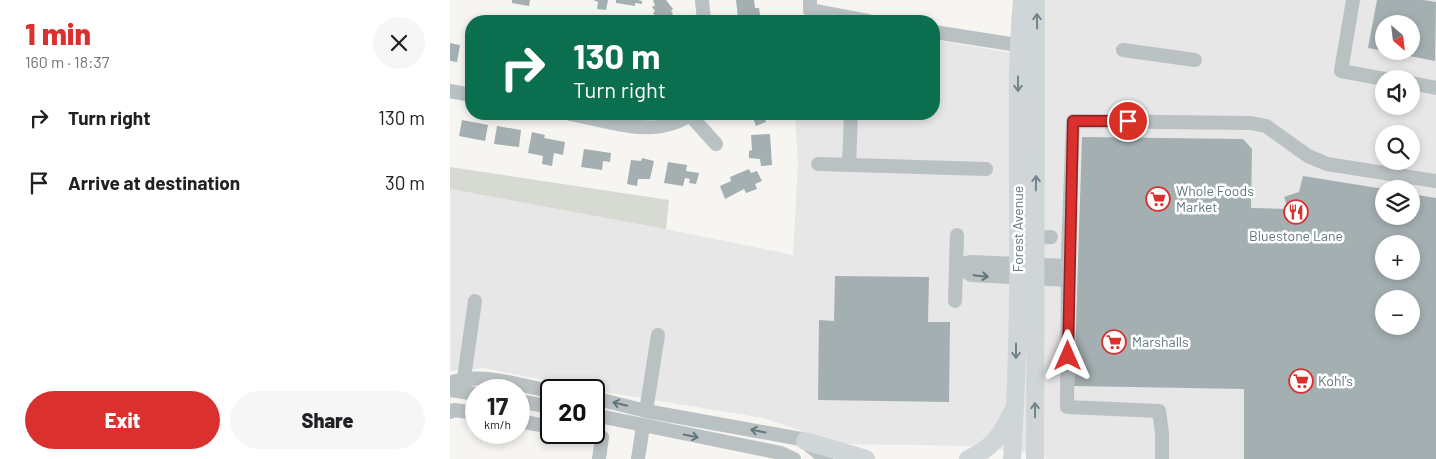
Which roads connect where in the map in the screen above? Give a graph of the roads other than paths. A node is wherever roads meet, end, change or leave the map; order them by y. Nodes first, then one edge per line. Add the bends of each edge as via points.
1 (702, 0) edge
2 (1022, 0) edge
3 (1036, 0) edge
4 (1353, 0) edge
5 (810, 5) edge
6 (703, 15) edge
7 (846, 15) edge
8 (940, 33) edge
9 (1018, 46) junction
10 (1123, 50) dead end
11 (1195, 60) dead end
12 (1375, 77) edge
13 (1420, 85) edge
14 (1436, 88) edge
15 (450, 91) edge
16 (465, 94) edge
17 (603, 120) edge
18 (682, 120) edge
19 (695, 120) edge
20 (851, 120) edge
21 (716, 144) dead end
22 (818, 164) dead end
23 (849, 165) junction
24 (986, 169) dead end
25 (1436, 181) edge
26 (957, 235) dead end
27 (1035, 238) junction
28 (956, 265) junction
29 (1051, 272) junction
30 (1068, 273) junction
31 (475, 301) dead end
32 (955, 301) dead end
33 (658, 335) dead end
34 (464, 378) junction
35 (450, 382) edge
36 (540, 389) edge
37 (450, 390) edge
38 (465, 392) edge
39 (605, 401) edge
40 (1016, 403) junction
41 (646, 411) junction
42 (450, 412) edge
43 (465, 412) edge
44 (605, 417) edge
45 (643, 426) junction
46 (805, 440) junction
47 (601, 444) edge
48 (599, 459) edge
49 (638, 459) edge
50 (794, 459) edge
51 (826, 459) edge
52 (866, 459) edge
53 (968, 459) edge
54 (1012, 459) edge
55 (1036, 459) edge
56 (1162, 459) edge

1 - 6 street
2 - 9 main road, Forest Avenue
27 -> 3 main road, Forest Avenue
4 - 12 street via 1341,71
5 - 7 street
8 - 9 street
9 -> 27 main road, Forest Avenue
10 - 11 street
13 - 14 street
15 - 16 street
17 - 18 street via 650,129
19 - 21 street
20 - 23 street
22 - 23 street
23 - 24 street
25 - 30 street via 1327,164 1308,156 1266,126 1251,123 1073,121
26 - 28 street
27 -> 40 main road, Forest Avenue
55 -> 27 main road, Forest Avenue
28 - 29 street via 1009,263
28 -> 29 street via 971,274 1009,278
28 - 32 street
29 - 30 street
30 - 56 street via 1068,407 1159,411
31 - 34 street
33 - 41 street
34 - 35 street
34 - 36 street
37 - 38 street
41 -> 39 street
40 - 53 main road via 1003,433 991,446
40 - 54 main road, Forest Avenue
46 -> 41 street
42 - 43 street
44 - 45 street
45 - 49 street
45 -> 50 street via 782,453
46 - 51 street
46 - 52 main road
47 - 48 street

